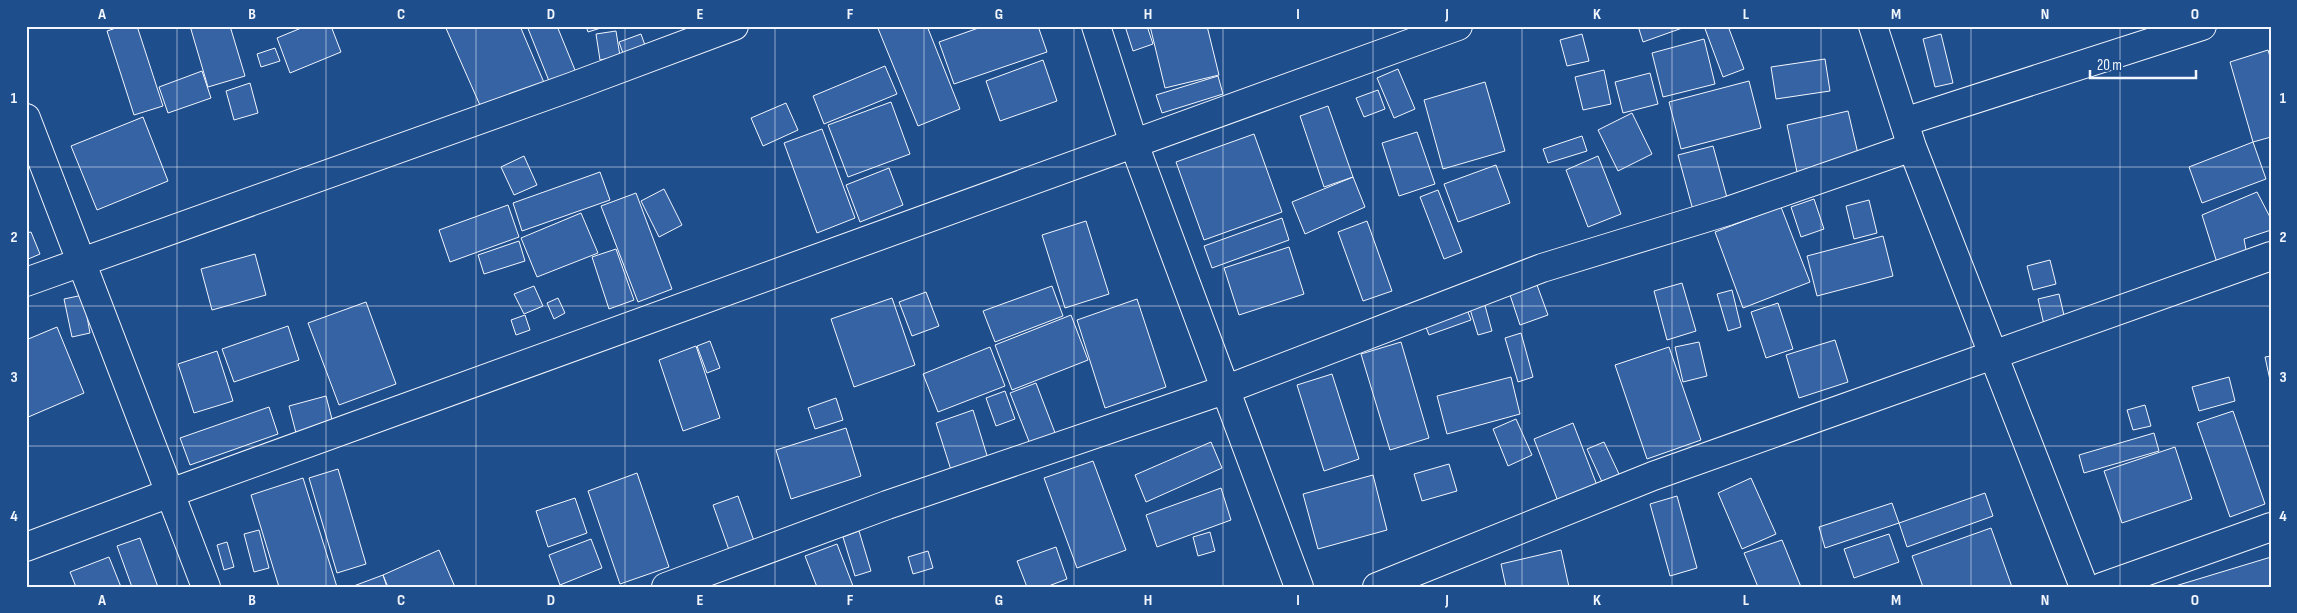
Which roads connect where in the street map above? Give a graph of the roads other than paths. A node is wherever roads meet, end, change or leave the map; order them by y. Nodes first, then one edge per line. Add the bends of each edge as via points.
1 (734, 26) edge
2 (1096, 26) edge
3 (1458, 26) edge
4 (1873, 26) edge
5 (2202, 26) edge
6 (26, 118) edge
7 (1908, 135) junction
8 (1134, 144) junction
9 (2271, 256) edge
10 (81, 261) junction
11 (26, 282) edge
12 (1994, 356) junction
13 (1227, 389) junction
14 (170, 493) junction
15 (2271, 528) edge
16 (26, 547) edge
17 (206, 587) edge
18 (666, 587) edge
19 (1299, 587) edge
20 (1377, 587) edge
21 (2084, 587) edge
22 (2102, 587) edge

1 - 10 street
2 - 8 street
3 - 8 street
4 - 7 street
5 - 7 street
6 - 10 street
7 - 12 street
7 - 13 street via 1728,211 1542,268
8 - 13 street
8 - 14 street
9 - 12 street
10 - 11 street
10 - 14 street
12 - 20 street via 1653,476
12 - 21 street
13 - 18 street via 887,505
13 - 19 street
14 - 16 street
14 - 17 street
15 - 22 street

